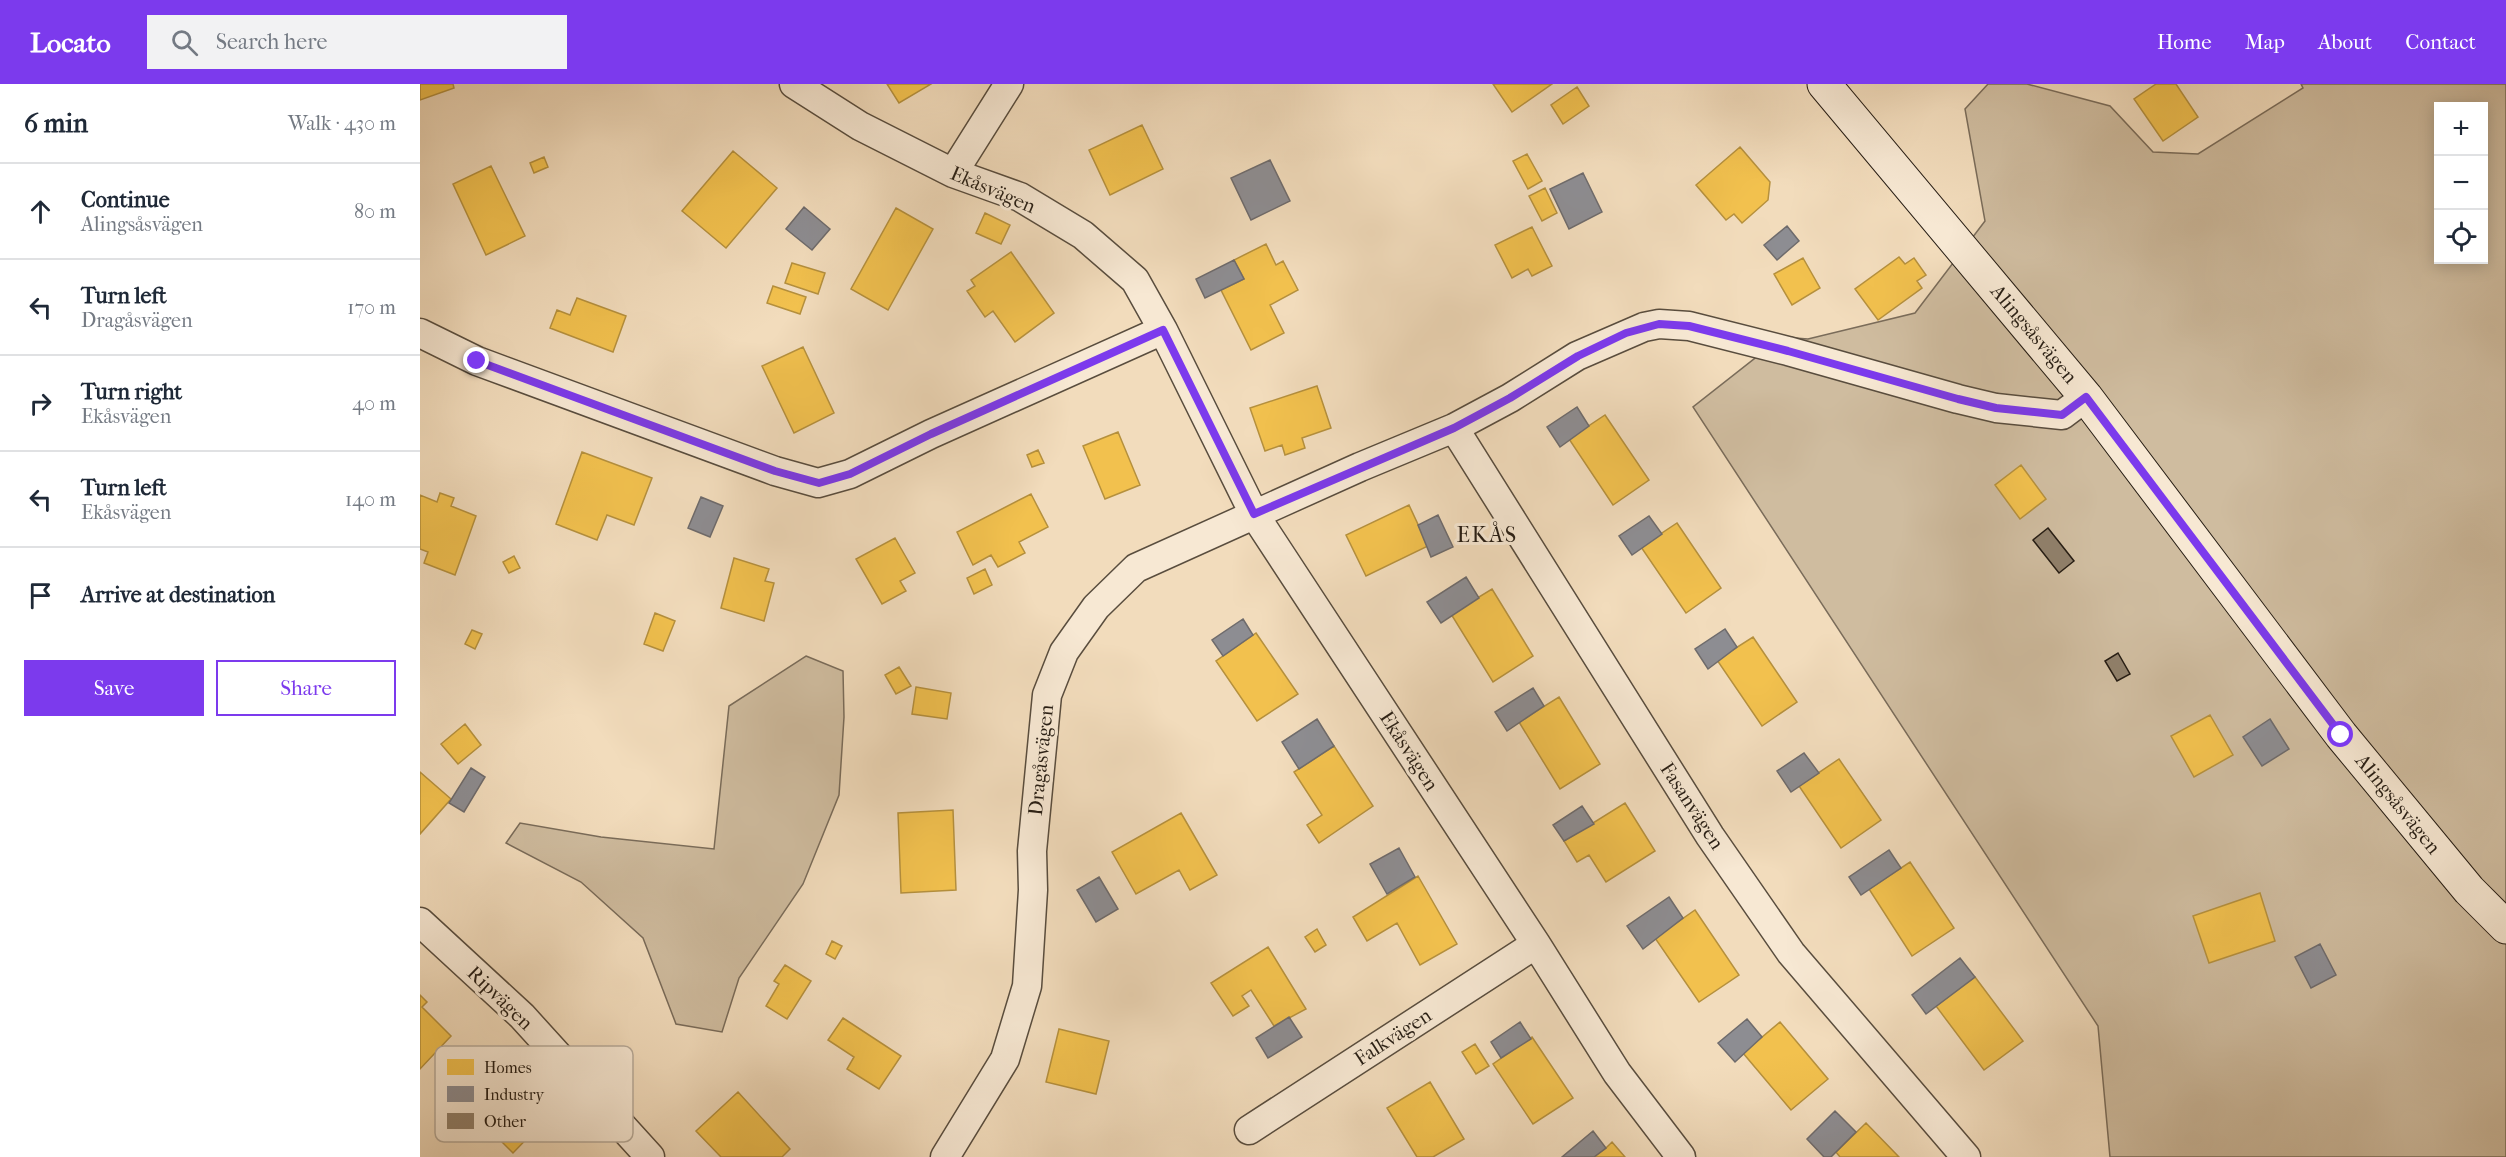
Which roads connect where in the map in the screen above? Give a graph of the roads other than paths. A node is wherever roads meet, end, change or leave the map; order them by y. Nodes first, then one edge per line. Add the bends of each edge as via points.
1 (794, 84) edge
2 (1009, 84) edge
3 (1824, 84) edge
4 (953, 173) junction
5 (1163, 330) junction
6 (420, 333) edge
7 (2086, 397) junction
8 (1454, 428) junction
9 (1254, 514) junction
10 (420, 922) edge
11 (2506, 927) edge
12 (1536, 944) junction
13 (549, 1046) edge
14 (1249, 1130) dead end
15 (633, 1138) edge
16 (650, 1157) edge
17 (945, 1157) edge
18 (1681, 1157) edge
19 (1966, 1157) edge

1 - 4 street, Ekåsvägen via 860,126
2 - 4 street
3 - 7 main road, Alingsåsvägen
4 - 5 street, Ekåsvägen via 1020,197 1083,236 1135,280
5 - 6 street via 850,474 819,483 775,471 477,361
5 - 9 street, Ekåsvägen
7 - 8 street, Dragåsvägen via 2062,415 1996,408 1700,329 1659,324 1626,333 1578,356
7 - 11 main road, Alingsåsvägen via 2341,735 2469,890
8 - 9 street, Dragåsvägen
8 - 19 street, Fasanvägen via 1710,836 1785,944
9 - 12 street, Ekåsvägen
9 - 17 street, Dragåsvägen via 1136,568 1096,607 1064,652 1047,695 1041,736 1027,986 1005,1059
10 - 13 street, Ripvägen
12 - 14 street, Falkvägen
12 - 18 street, Ekåsvägen via 1617,1073
15 - 16 street, Ripvägen

